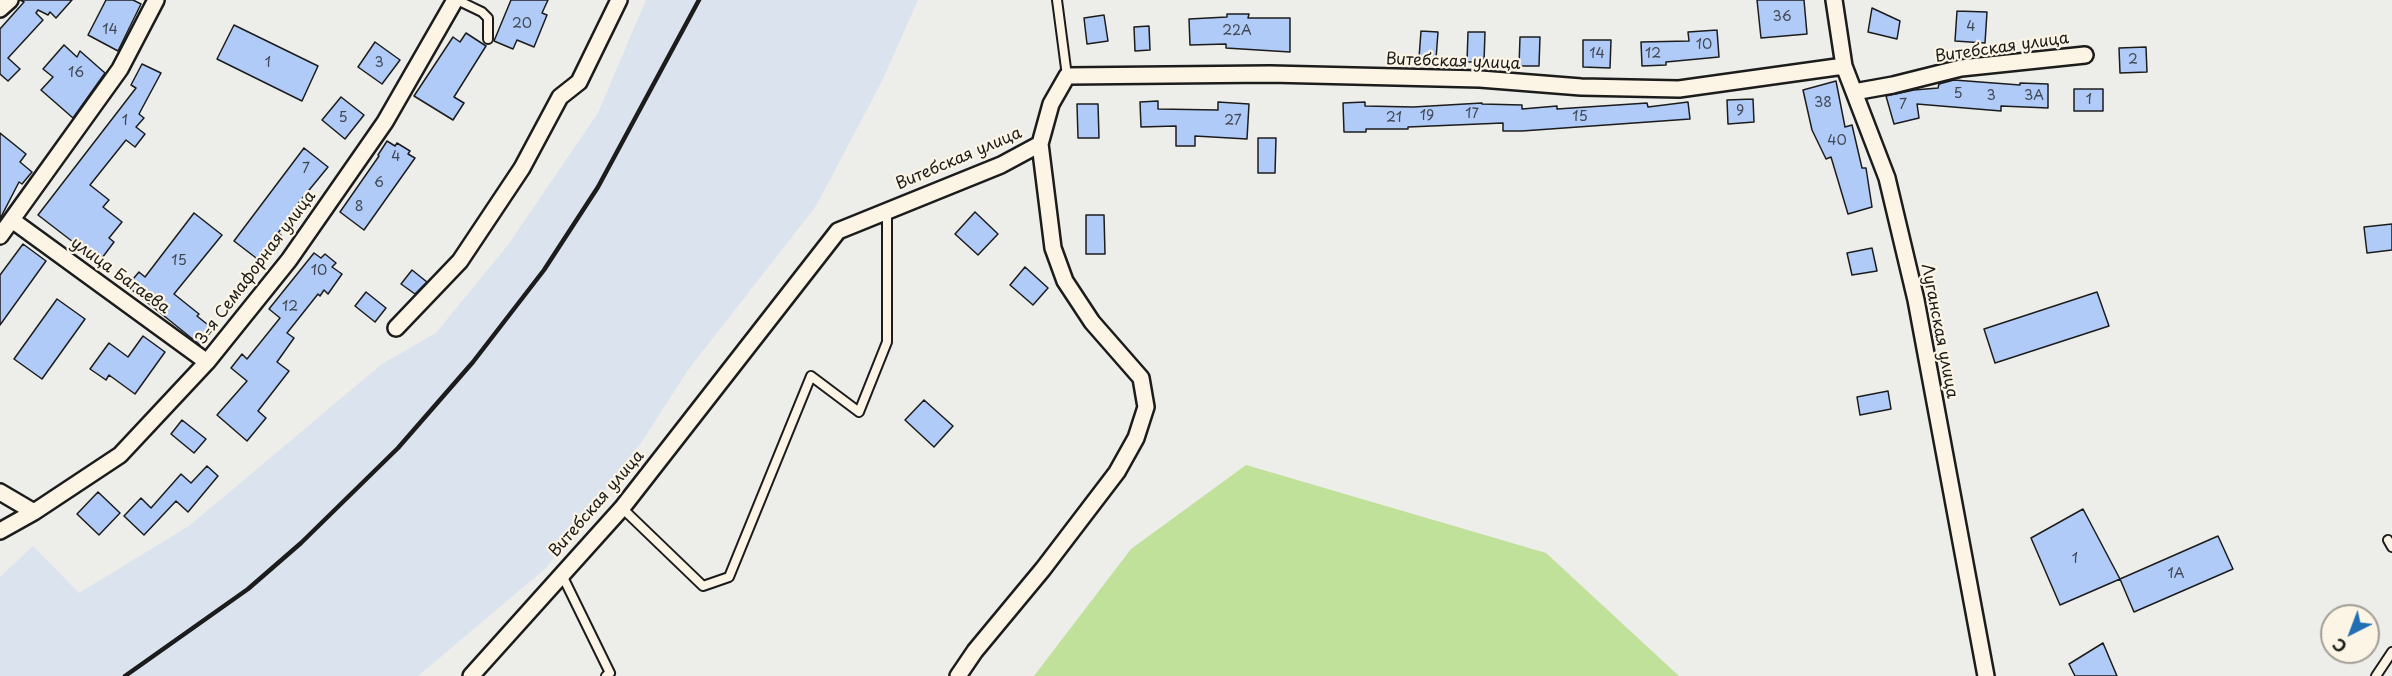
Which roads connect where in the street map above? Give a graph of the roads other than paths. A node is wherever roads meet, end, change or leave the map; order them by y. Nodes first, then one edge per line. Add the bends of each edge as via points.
1 (10, 0) edge
2 (156, 0) edge
3 (456, 0) edge
4 (619, 0) edge
5 (1057, 0) edge
6 (1834, 0) edge
7 (0, 9) edge
8 (488, 39) dead end
9 (2085, 55) dead end
10 (1844, 66) junction
11 (1067, 76) junction
12 (1854, 92) junction
13 (1040, 144) junction
14 (887, 209) junction
15 (12, 220) junction
16 (0, 236) edge
17 (396, 328) dead end
18 (207, 362) junction
19 (0, 492) edge
20 (622, 508) junction
21 (34, 512) junction
22 (0, 531) edge
23 (561, 573) junction
24 (2392, 652) edge
25 (471, 676) edge
26 (606, 676) edge
27 (958, 676) edge
28 (1986, 676) edge
29 (2376, 676) edge

1 - 7 street
2 - 15 street via 120,69
3 - 8 lane via 488,18
3 - 18 street, 3-я Семафорная улица via 385,122 289,260
4 - 17 street via 579,82 560,97 522,168 460,261
5 - 11 lane
6 - 10 street, Луганская улица
9 - 12 street, Витебская улица via 1961,68
10 - 11 street, Витебская улица via 1679,89 1581,87 1468,78 1270,74
10 - 12 street, Луганская улица
11 - 13 street, Витебская улица via 1051,104
12 - 28 street, Луганская улица via 1887,178 1916,300
13 - 14 street, Витебская улица via 1001,165
13 - 27 street via 1053,248 1065,281 1092,322 1141,378 1146,407 1136,438 1117,472
14 - 20 street, Витебская улица via 838,231
14 - 20 lane via 887,342 859,412 811,376 729,577 703,586
15 - 16 street
15 - 18 street, улица Багаева
18 - 21 street, 3-я Семафорная улица via 120,455
19 - 21 street
20 - 23 street, Витебская улица
21 - 22 street, 3-я Семафорная улица
23 - 25 street, Витебская улица
23 - 26 lane via 610,673
24 - 29 lane

